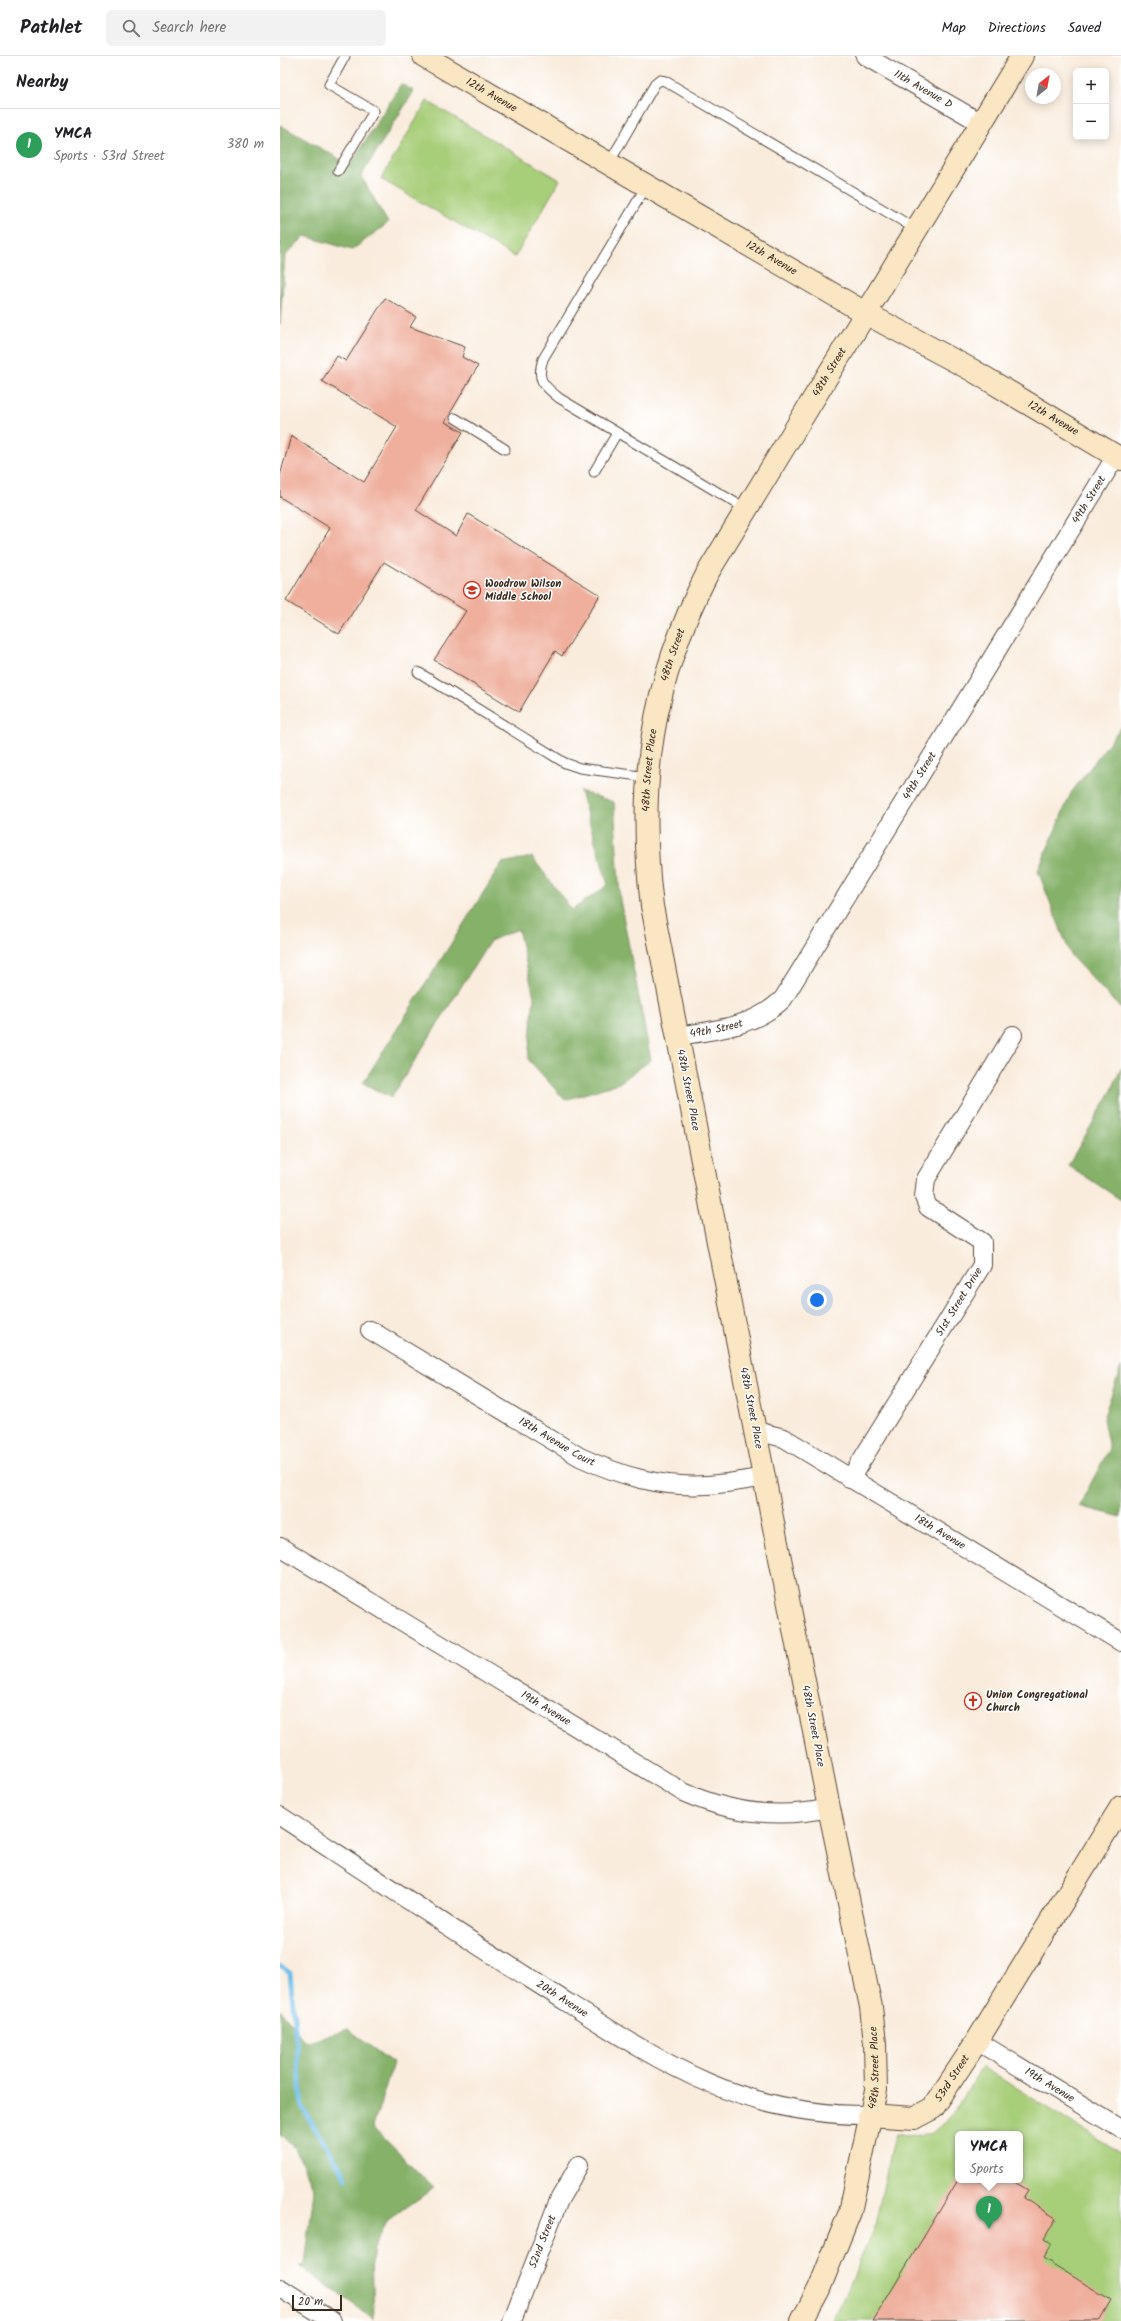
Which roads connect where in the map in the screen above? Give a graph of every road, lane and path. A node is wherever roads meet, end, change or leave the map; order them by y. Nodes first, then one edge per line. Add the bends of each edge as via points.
1 (345, 56) edge
2 (424, 56) edge
3 (865, 56) edge
4 (1022, 56) edge
5 (981, 123) junction
6 (609, 163) junction
7 (338, 170) dead end
8 (647, 185) junction
9 (916, 229) junction
10 (867, 314) junction
11 (455, 418) dead end
12 (617, 433) junction
13 (505, 448) dead end
14 (1119, 457) edge
15 (594, 472) dead end
16 (746, 509) junction
17 (418, 672) dead end
18 (660, 699) joint
19 (647, 777) junction
20 (1013, 1034) dead end
21 (678, 1036) junction
22 (370, 1330) dead end
23 (756, 1431) junction
24 (765, 1477) junction
25 (850, 1479) junction
26 (280, 1547) edge
27 (1121, 1642) edge
28 (1121, 1807) edge
29 (830, 1808) junction
30 (280, 1816) edge
31 (977, 2041) junction
32 (869, 2115) junction
33 (1121, 2129) edge
34 (579, 2165) dead end
35 (280, 2288) edge
36 (332, 2321) edge
37 (512, 2321) edge
38 (802, 2321) edge

1 - 7 lane via 329,86 374,111
2 - 6 street, 12th Avenue
3 - 5 street, 11th Avenue D
4 - 5 street, 48th Street
5 - 9 street, 48th Street
6 - 8 street, 12th Avenue
6 - 9 lane via 655,84 660,80 665,81
8 - 10 street, 12th Avenue
8 - 12 lane via 543,359 539,377 551,391
9 - 10 street, 48th Street
10 - 14 street, 12th Avenue via 972,370
10 - 16 street, 48th Street
11 - 13 lane
12 - 15 lane
12 - 16 lane
14 - 21 street, 49th Street via 783,999 771,1010 745,1023
16 - 18 street, 48th Street via 695,598 666,675
17 - 19 lane via 565,763 580,768
18 - 19 street, 48th Street Place
19 - 21 street, 48th Street Place via 647,865 652,906
20 - 25 street, 51st Street Drive via 926,1179 924,1197 928,1207 982,1242 982,1265
21 - 23 street, 48th Street Place
22 - 24 street, 18th Avenue Court via 580,1457 601,1467 661,1484 708,1485
23 - 24 street, 48th Street Place
23 - 25 street, 18th Avenue via 784,1438
24 - 29 street, 48th Street Place
25 - 27 street, 18th Avenue
26 - 29 street, 19th Avenue via 683,1792 721,1807 743,1811 803,1814
28 - 31 street, 53rd Street
29 - 32 street, 48th Street Place via 871,2007 876,2090
30 - 32 street, 20th Avenue via 664,2063 720,2089 773,2106 803,2111
31 - 32 street, 53rd Street via 933,2108 914,2118
31 - 33 street, 19th Avenue
32 - 38 street via 850,2212 819,2289
34 - 37 street, 52nd Street via 559,2200
35 - 36 street

